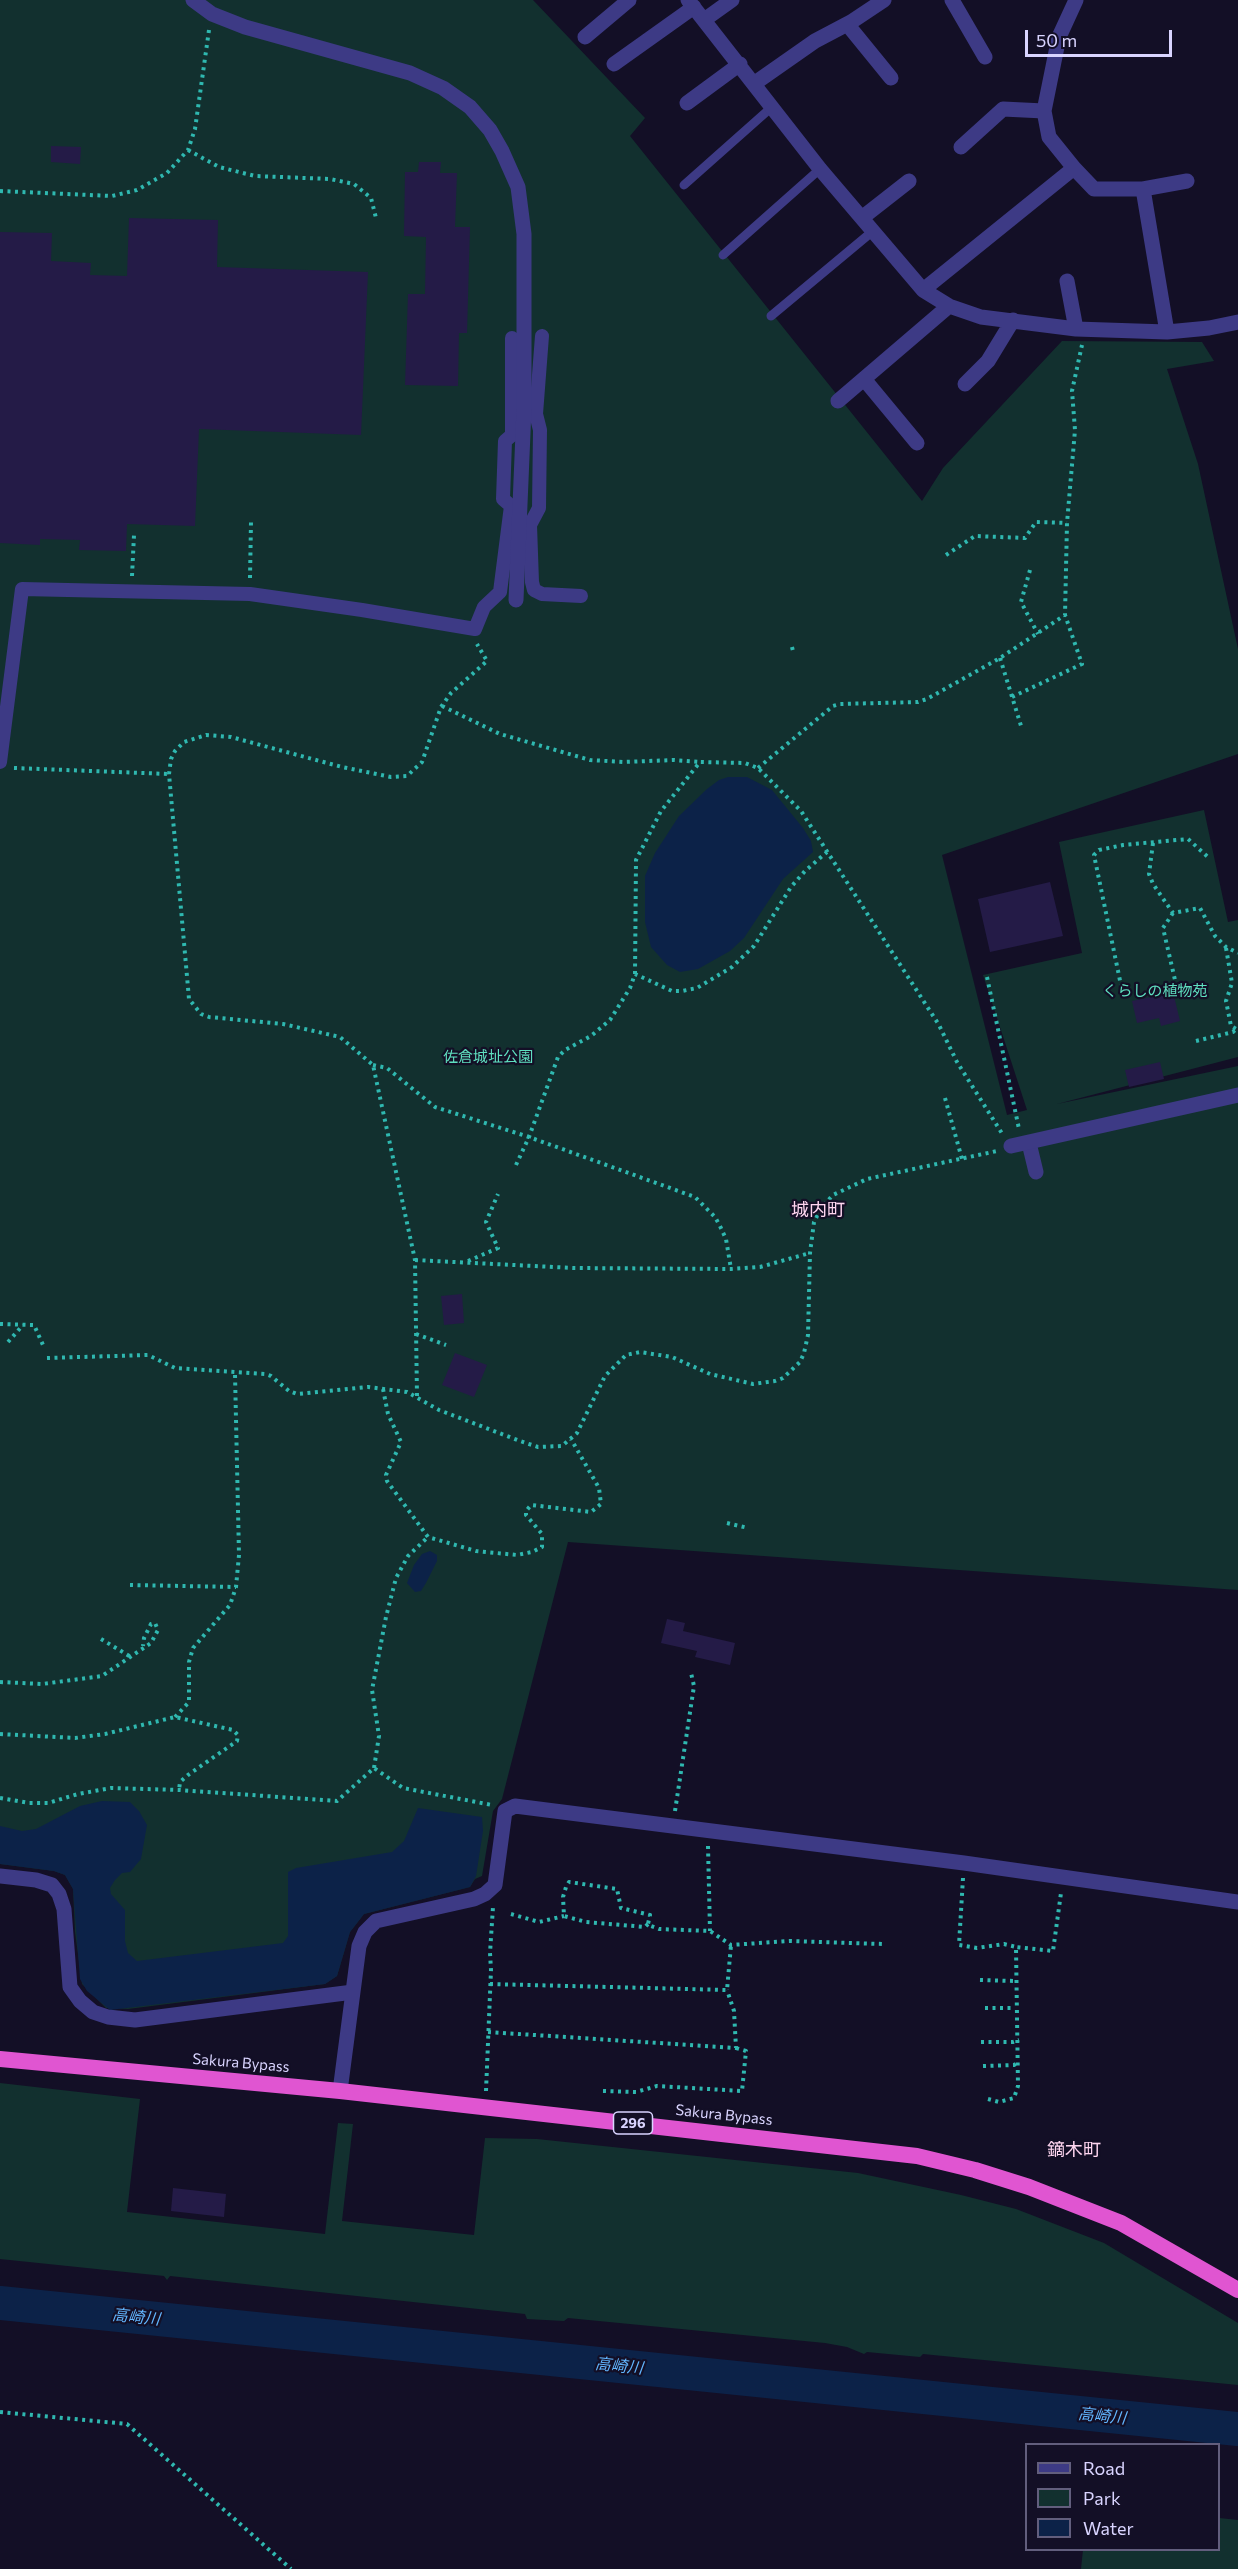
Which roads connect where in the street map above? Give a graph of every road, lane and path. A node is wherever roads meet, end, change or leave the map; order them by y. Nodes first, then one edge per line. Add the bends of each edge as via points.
1 (193, 0) edge
2 (629, 0) edge
3 (732, 0) edge
4 (884, 0) edge
5 (952, 0) edge
6 (1076, 0) edge
7 (691, 3) edge
8 (212, 14) junction
9 (704, 20) junction
10 (847, 24) junction
11 (585, 37) dead end
12 (985, 57) dead end
13 (614, 64) dead end
14 (740, 64) junction
15 (891, 78) dead end
16 (755, 83) junction
17 (687, 103) dead end
18 (773, 106) junction
19 (1044, 111) junction
20 (961, 147) dead end
21 (188, 150) junction
22 (1074, 168) junction
23 (820, 169) junction
24 (909, 181) dead end
25 (1187, 181) dead end
26 (684, 185) dead end
27 (1143, 189) junction
28 (0, 190) edge
29 (376, 218) dead end
30 (862, 218) junction
31 (873, 231) junction
32 (723, 255) dead end
33 (1067, 281) dead end
34 (922, 290) junction
35 (949, 306) junction
36 (771, 316) dead end
37 (1013, 320) junction
38 (1238, 322) edge
39 (1080, 329) junction
40 (1167, 332) junction
41 (542, 336) dead end
42 (512, 338) dead end
43 (864, 379) junction
44 (965, 384) dead end
45 (838, 401) dead end
46 (917, 443) dead end
47 (251, 522) dead end
48 (1067, 524) junction
49 (134, 535) dead end
50 (946, 555) dead end
51 (1030, 570) dead end
52 (132, 592) junction
53 (250, 594) junction
54 (581, 596) dead end
55 (516, 600) dead end
56 (1065, 615) junction
57 (475, 629) junction
58 (1038, 634) junction
59 (1000, 658) junction
60 (1012, 697) junction
61 (442, 706) junction
62 (1023, 729) dead end
63 (700, 762) junction
64 (6, 765) edge
65 (758, 768) junction
66 (169, 774) junction
67 (1153, 843) junction
68 (827, 852) junction
69 (1208, 857) dead end
70 (1173, 912) junction
71 (1226, 947) junction
72 (1238, 953) edge
73 (635, 974) junction
74 (987, 977) dead end
75 (1174, 980) dead end
76 (1123, 995) dead end
77 (1237, 1029) edge
78 (1196, 1041) dead end
79 (373, 1065) junction
80 (1238, 1095) edge
81 (945, 1098) dead end
82 (529, 1137) junction
83 (1021, 1145) junction
84 (962, 1159) junction
85 (516, 1165) dead end
86 (1036, 1172) dead end
87 (498, 1194) dead end
88 (810, 1253) junction
89 (415, 1260) junction
90 (465, 1262) junction
91 (731, 1269) junction
92 (0, 1324) edge
93 (24, 1325) junction
94 (416, 1334) junction
95 (8, 1342) dead end
96 (43, 1345) dead end
97 (446, 1345) dead end
98 (47, 1358) dead end
99 (235, 1374) junction
100 (383, 1389) junction
101 (417, 1396) junction
102 (571, 1439) junction
103 (727, 1523) dead end
104 (748, 1528) dead end
105 (428, 1537) junction
106 (130, 1584) dead end
107 (236, 1587) junction
108 (101, 1639) dead end
109 (143, 1646) junction
110 (131, 1657) junction
111 (692, 1673) dead end
112 (0, 1682) edge
113 (175, 1717) junction
114 (0, 1734) edge
115 (374, 1768) junction
116 (179, 1790) junction
117 (0, 1798) edge
118 (505, 1811) junction
119 (673, 1826) junction
120 (708, 1830) junction
121 (964, 1863) junction
122 (0, 1875) edge
123 (1063, 1878) junction
124 (495, 1886) junction
125 (1238, 1902) edge
126 (511, 1914) dead end
127 (564, 1916) junction
128 (648, 1924) junction
129 (710, 1930) junction
130 (883, 1944) dead end
131 (731, 1945) junction
132 (1016, 1947) junction
133 (980, 1980) dead end
134 (1015, 1981) junction
135 (490, 1984) junction
136 (727, 1990) junction
137 (353, 1992) junction
138 (985, 2008) dead end
139 (1015, 2008) junction
140 (488, 2032) junction
141 (1019, 2040) junction
142 (981, 2042) dead end
143 (736, 2048) junction
144 (0, 2059) edge
145 (1017, 2063) junction
146 (983, 2066) dead end
147 (340, 2091) junction
148 (603, 2091) dead end
149 (988, 2099) dead end
150 (486, 2107) junction
151 (1238, 2289) edge
152 (0, 2412) edge
153 (291, 2569) edge

1 - 8 street
2 - 11 street
3 - 9 street
4 - 10 street
5 - 12 street
6 - 19 street via 1059,38
7 - 9 street
7 - 13 street
8 - 21 path via 195,129
8 - 55 street via 245,27 410,73 443,88 470,107 502,150 518,187 524,234 524,409
9 - 14 street
10 - 15 street
10 - 16 street
14 - 16 street
14 - 17 street
16 - 18 street
18 - 23 street
18 - 26 lane
19 - 20 street via 1003,109
19 - 22 street via 1049,137
21 - 28 path via 167,173 137,190 112,196
21 - 29 path via 219,166 255,176 330,179 354,184 371,198
22 - 27 street via 1094,189
22 - 34 street
23 - 30 street
23 - 32 lane
24 - 30 street
25 - 27 street
27 - 40 street
30 - 31 street
31 - 34 street
31 - 36 lane
33 - 39 street
34 - 35 street
35 - 37 street via 981,317
35 - 43 street
37 - 39 street
37 - 44 street via 988,361
38 - 40 street
39 - 40 street
39 - 48 path via 1072,391 1075,430
41 - 54 street via 536,414 540,430 539,508 530,525 532,582 534,590 542,594
42 - 57 street via 512,435 505,441 502,500 511,506 500,592 484,607
43 - 45 street
43 - 46 street
47 - 53 path
48 - 50 path via 1036,522 1025,538 975,536
48 - 56 path
49 - 52 path
51 - 58 path via 1021,603
52 - 53 street
52 - 64 street via 22,589
53 - 57 street
56 - 58 path
56 - 60 path via 1082,664
57 - 61 path via 486,661
58 - 59 path
59 - 60 path
59 - 65 path via 918,702 832,706
60 - 62 path
61 - 63 path via 500,734 590,760
61 - 66 path via 422,762 407,776 391,777 231,737 206,735 184,742 175,750
63 - 65 path via 745,763
63 - 73 path via 660,812 638,853
64 - 66 path
65 - 68 path via 801,811
66 - 79 path via 189,999 201,1014 209,1017 283,1024 340,1037
67 - 69 path via 1188,839
67 - 70 path via 1149,874
67 - 76 path via 1123,844 1094,855
68 - 73 path via 791,887 754,946 732,967 697,988 682,991 672,991
68 - 83 path via 939,1025 968,1081
70 - 71 path via 1200,908 1211,930
70 - 75 path via 1163,928
71 - 72 path
71 - 77 path via 1232,983 1226,1001 1231,1026
73 - 82 path via 610,1020 558,1057
74 - 83 path
77 - 78 path
79 - 82 path via 387,1068 435,1107
79 - 89 path
80 - 83 street
81 - 84 path
82 - 85 path
82 - 91 path via 695,1197 720,1226
83 - 84 path
83 - 86 street
84 - 88 path via 867,1179 833,1195 814,1222
87 - 90 path via 486,1222 498,1248
88 - 91 path via 760,1268
88 - 102 path via 807,1344 800,1362 783,1378 753,1384 698,1370 672,1357 640,1352 627,1355 605,1376
89 - 90 path
89 - 94 path
90 - 91 path via 574,1268
92 - 93 path
93 - 95 path
93 - 96 path via 34,1325
94 - 97 path
94 - 101 path
98 - 99 path via 148,1355 175,1368
99 - 100 path via 271,1376 297,1394
99 - 107 path via 239,1555
100 - 101 path
100 - 105 path via 388,1414 401,1442 387,1481
101 - 102 path via 439,1410 538,1447 562,1446
102 - 105 path via 599,1488 601,1503 591,1512 537,1505 528,1508 526,1515 544,1540 537,1551 496,1554
103 - 104 path
105 - 115 path via 408,1556 396,1578 386,1617 372,1690 379,1736
106 - 107 path
107 - 113 path via 230,1605 193,1648 189,1702
108 - 110 path
109 - 109 path via 151,1643 158,1630 155,1623 151,1624
109 - 110 path
110 - 112 path via 102,1676 42,1684
111 - 119 path via 694,1686
113 - 114 path via 75,1738
113 - 116 path via 227,1727 238,1736 237,1741 180,1782
115 - 116 path via 337,1801
115 - 118 path via 403,1788 494,1805
116 - 117 path via 111,1788 48,1803
118 - 119 street via 515,1806
118 - 124 street
119 - 120 street
120 - 121 street
120 - 129 path
121 - 123 street
121 - 132 path via 959,1945
122 - 137 street via 52,1885 59,1894 64,1909 70,1987 93,2012 108,2017 135,2020
123 - 125 street
123 - 132 path via 1053,1951
124 - 135 path
124 - 137 street via 474,1899 376,1921 365,1932 359,1947
126 - 127 path via 539,1922
127 - 128 path via 586,1922 645,1927
127 - 128 path via 563,1897 568,1882 617,1889 621,1908 650,1915
128 - 129 path via 659,1929
129 - 131 path
130 - 131 path via 789,1941
131 - 136 path
132 - 134 path
133 - 134 path
134 - 139 path
135 - 136 path
135 - 140 path
136 - 143 path via 734,2011
137 - 147 street
138 - 139 path
139 - 141 path
140 - 143 path
140 - 150 path
141 - 142 path
141 - 145 path
143 - 148 path via 746,2051 742,2091 657,2086 636,2092
144 - 147 highway, Sakura Bypass / 296
145 - 146 path
145 - 149 path via 1014,2098 999,2102
147 - 150 highway, Sakura Bypass / 296
150 - 151 highway, Sakura Bypass / 296 via 917,2156 975,2170 1121,2223
152 - 153 path via 127,2424

